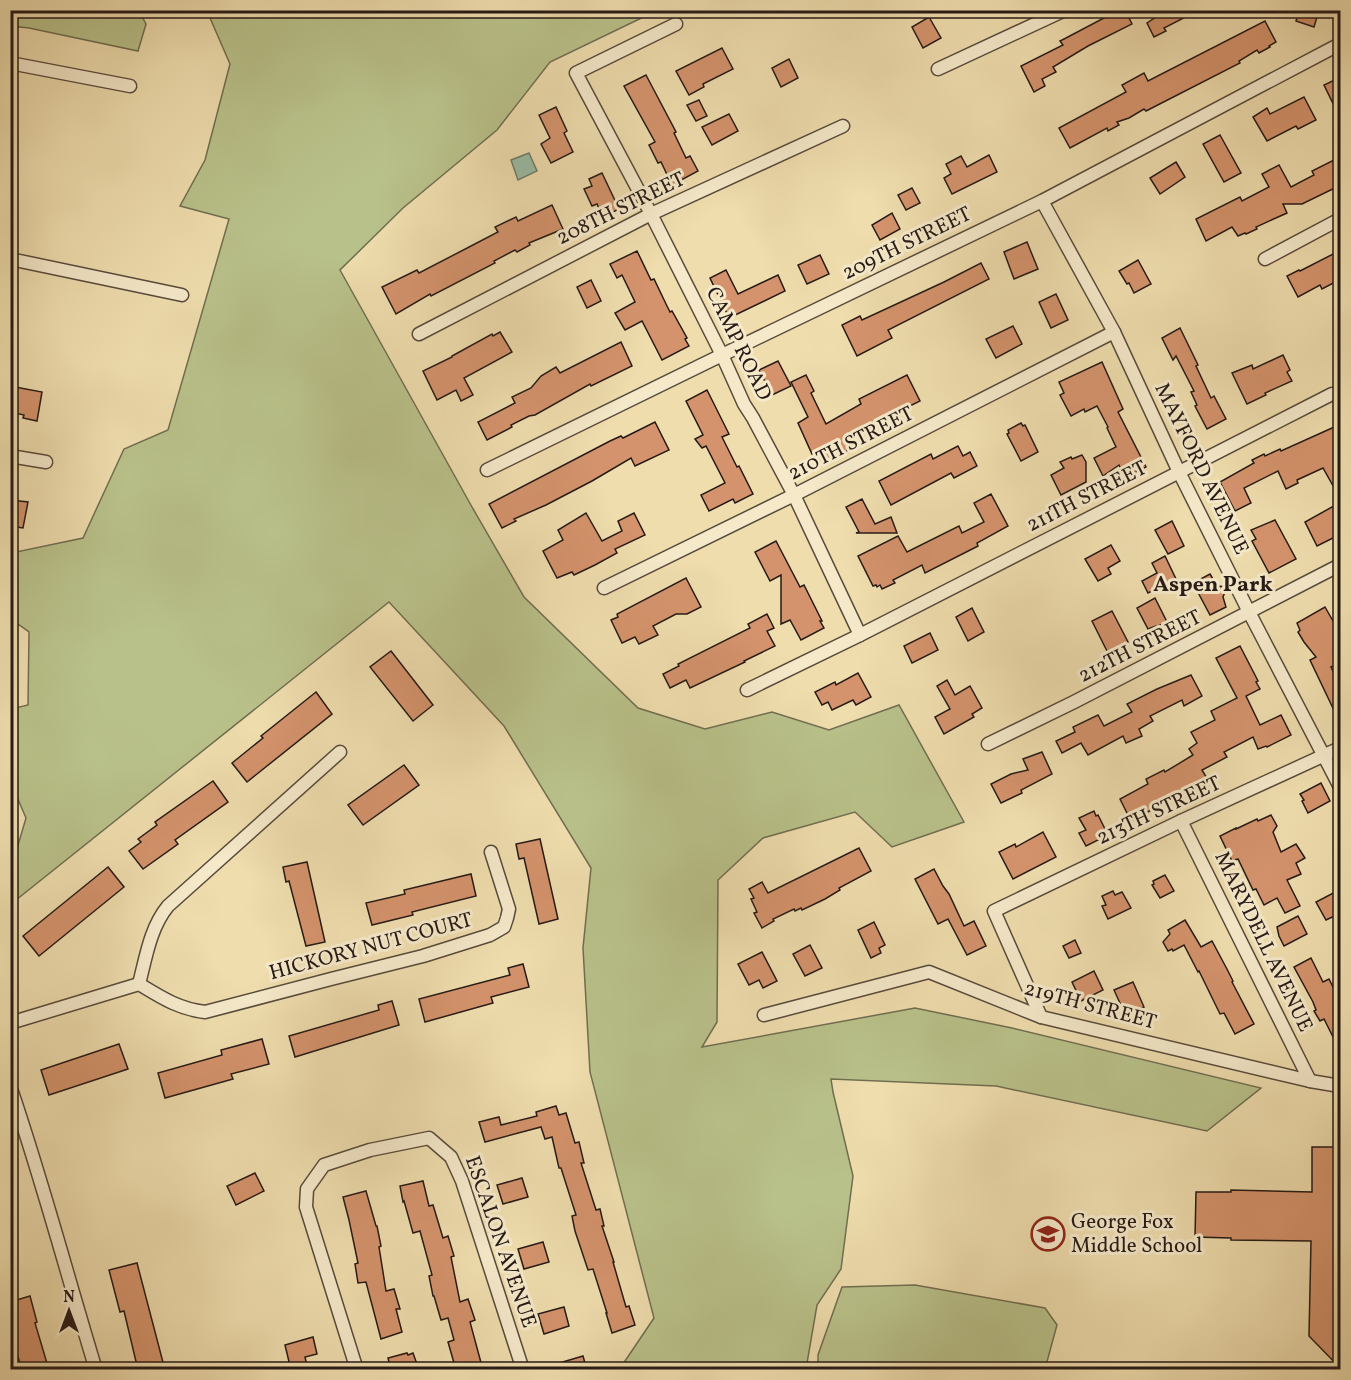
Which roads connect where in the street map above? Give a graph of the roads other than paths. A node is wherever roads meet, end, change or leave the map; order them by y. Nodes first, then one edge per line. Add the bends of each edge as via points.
1 (1065, 10) edge
2 (676, 24) dead end
3 (1341, 44) edge
4 (10, 63) edge
5 (938, 69) dead end
6 (130, 86) dead end
7 (843, 126) dead end
8 (1042, 201) junction
9 (651, 214) junction
10 (1341, 219) edge
11 (10, 259) edge
12 (1265, 260) dead end
13 (182, 295) dead end
14 (1114, 332) junction
15 (419, 334) dead end
16 (722, 355) junction
17 (1332, 394) dead end
18 (10, 456) edge
19 (45, 462) dead end
20 (487, 470) dead end
21 (1179, 472) junction
22 (794, 495) junction
23 (1341, 566) edge
24 (604, 588) dead end
25 (1249, 612) junction
26 (860, 634) junction
27 (747, 690) dead end
28 (988, 744) dead end
29 (1341, 748) edge
30 (340, 752) dead end
31 (1325, 756) junction
32 (1341, 787) edge
33 (1181, 821) junction
34 (491, 852) dead end
35 (139, 984) junction
36 (764, 1015) dead end
37 (1041, 1017) junction
38 (10, 1023) edge
39 (1310, 1081) junction
40 (10, 1086) edge
41 (1341, 1086) edge
42 (96, 1370) edge
43 (357, 1370) edge
44 (523, 1370) edge

1 - 5 street
2 - 9 street, CAMP ROAD via 576,73
3 - 8 street, 209TH STREET
4 - 6 street
7 - 9 street, 208TH STREET
8 - 14 street, MAYFORD AVENUE
8 - 16 street, 209TH STREET
9 - 15 street, 208TH STREET
9 - 16 street, CAMP ROAD
10 - 12 street
11 - 13 street
14 - 21 street, MAYFORD AVENUE
14 - 22 street, 210TH STREET
16 - 20 street, 209TH STREET
16 - 22 street, CAMP ROAD
17 - 21 street, 211TH STREET
18 - 19 street
21 - 25 street, MAYFORD AVENUE
21 - 26 street, 211TH STREET
22 - 24 street, 210TH STREET
22 - 26 street, CAMP ROAD
23 - 25 street, 212TH STREET
25 - 28 street, 212TH STREET
25 - 31 street, MAYFORD AVENUE
26 - 27 street, 211TH STREET
29 - 31 street, 213TH STREET
30 - 35 street via 159,916
31 - 32 street, MAYFORD AVENUE
31 - 33 street, 213TH STREET
33 - 37 street, 213TH STREET via 994,911
33 - 39 street, MARYDELL AVENUE
34 - 35 street, HICKORY NUT COURT via 509,909 504,927 490,935 205,1012 174,1004
35 - 38 street
36 - 37 street, 219TH STREET via 929,972
37 - 39 street, 219TH STREET
39 - 41 street, 219TH STREET
40 - 42 street
43 - 44 street, ESCALON AVENUE via 306,1207 307,1189 324,1165 370,1150 429,1138 451,1157 462,1181

